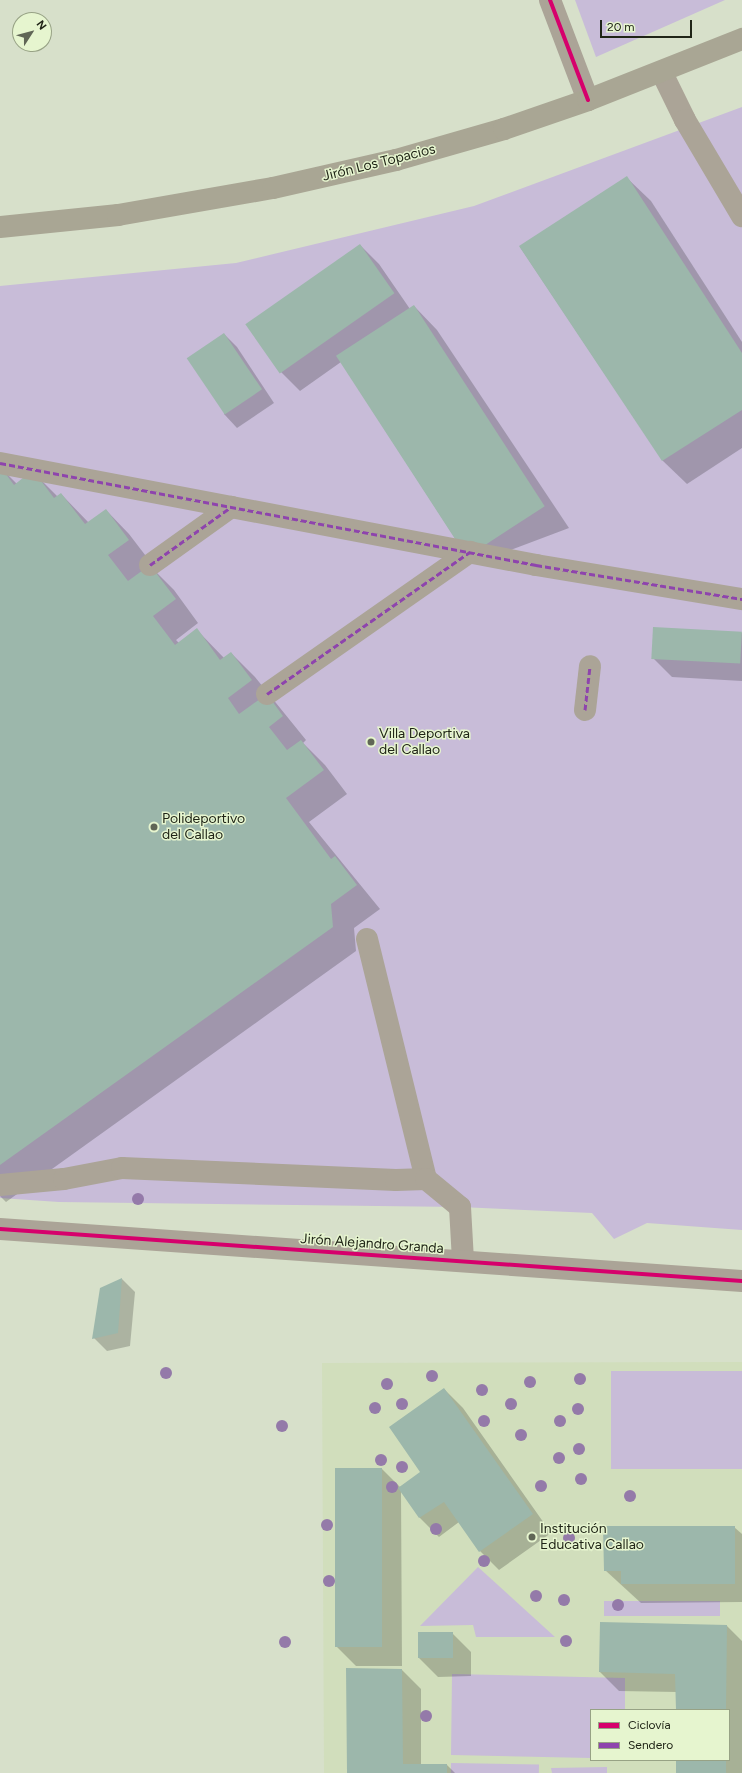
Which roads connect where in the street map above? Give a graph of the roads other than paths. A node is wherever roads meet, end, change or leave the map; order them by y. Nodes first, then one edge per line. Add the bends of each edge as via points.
1 (550, 0) edge
2 (742, 39) edge
3 (662, 73) junction
4 (588, 100) junction
5 (742, 216) edge
6 (0, 227) edge
7 (0, 463) edge
8 (231, 507) junction
9 (470, 552) junction
10 (150, 565) dead end
11 (742, 600) edge
12 (590, 666) dead end
13 (267, 694) dead end
14 (585, 710) dead end
15 (367, 939) dead end
16 (426, 1179) junction
17 (0, 1185) edge
18 (0, 1228) edge
19 (463, 1261) junction
20 (742, 1281) edge

1 - 4 street
2 - 3 main road, Jirón Los Topacios
3 - 4 main road, Jirón Los Topacios
3 - 5 street via 685,120
4 - 6 main road, Jirón Los Topacios via 504,129 403,158 273,188 118,215
7 - 8 street
8 - 9 street
8 - 10 street
9 - 11 street
9 - 13 street
12 - 14 street
15 - 16 street
16 - 17 street via 396,1180 122,1168 64,1179
16 - 19 street via 460,1207
18 - 19 street, Jirón Alejandro Granda
19 - 20 street, Jirón Alejandro Granda

